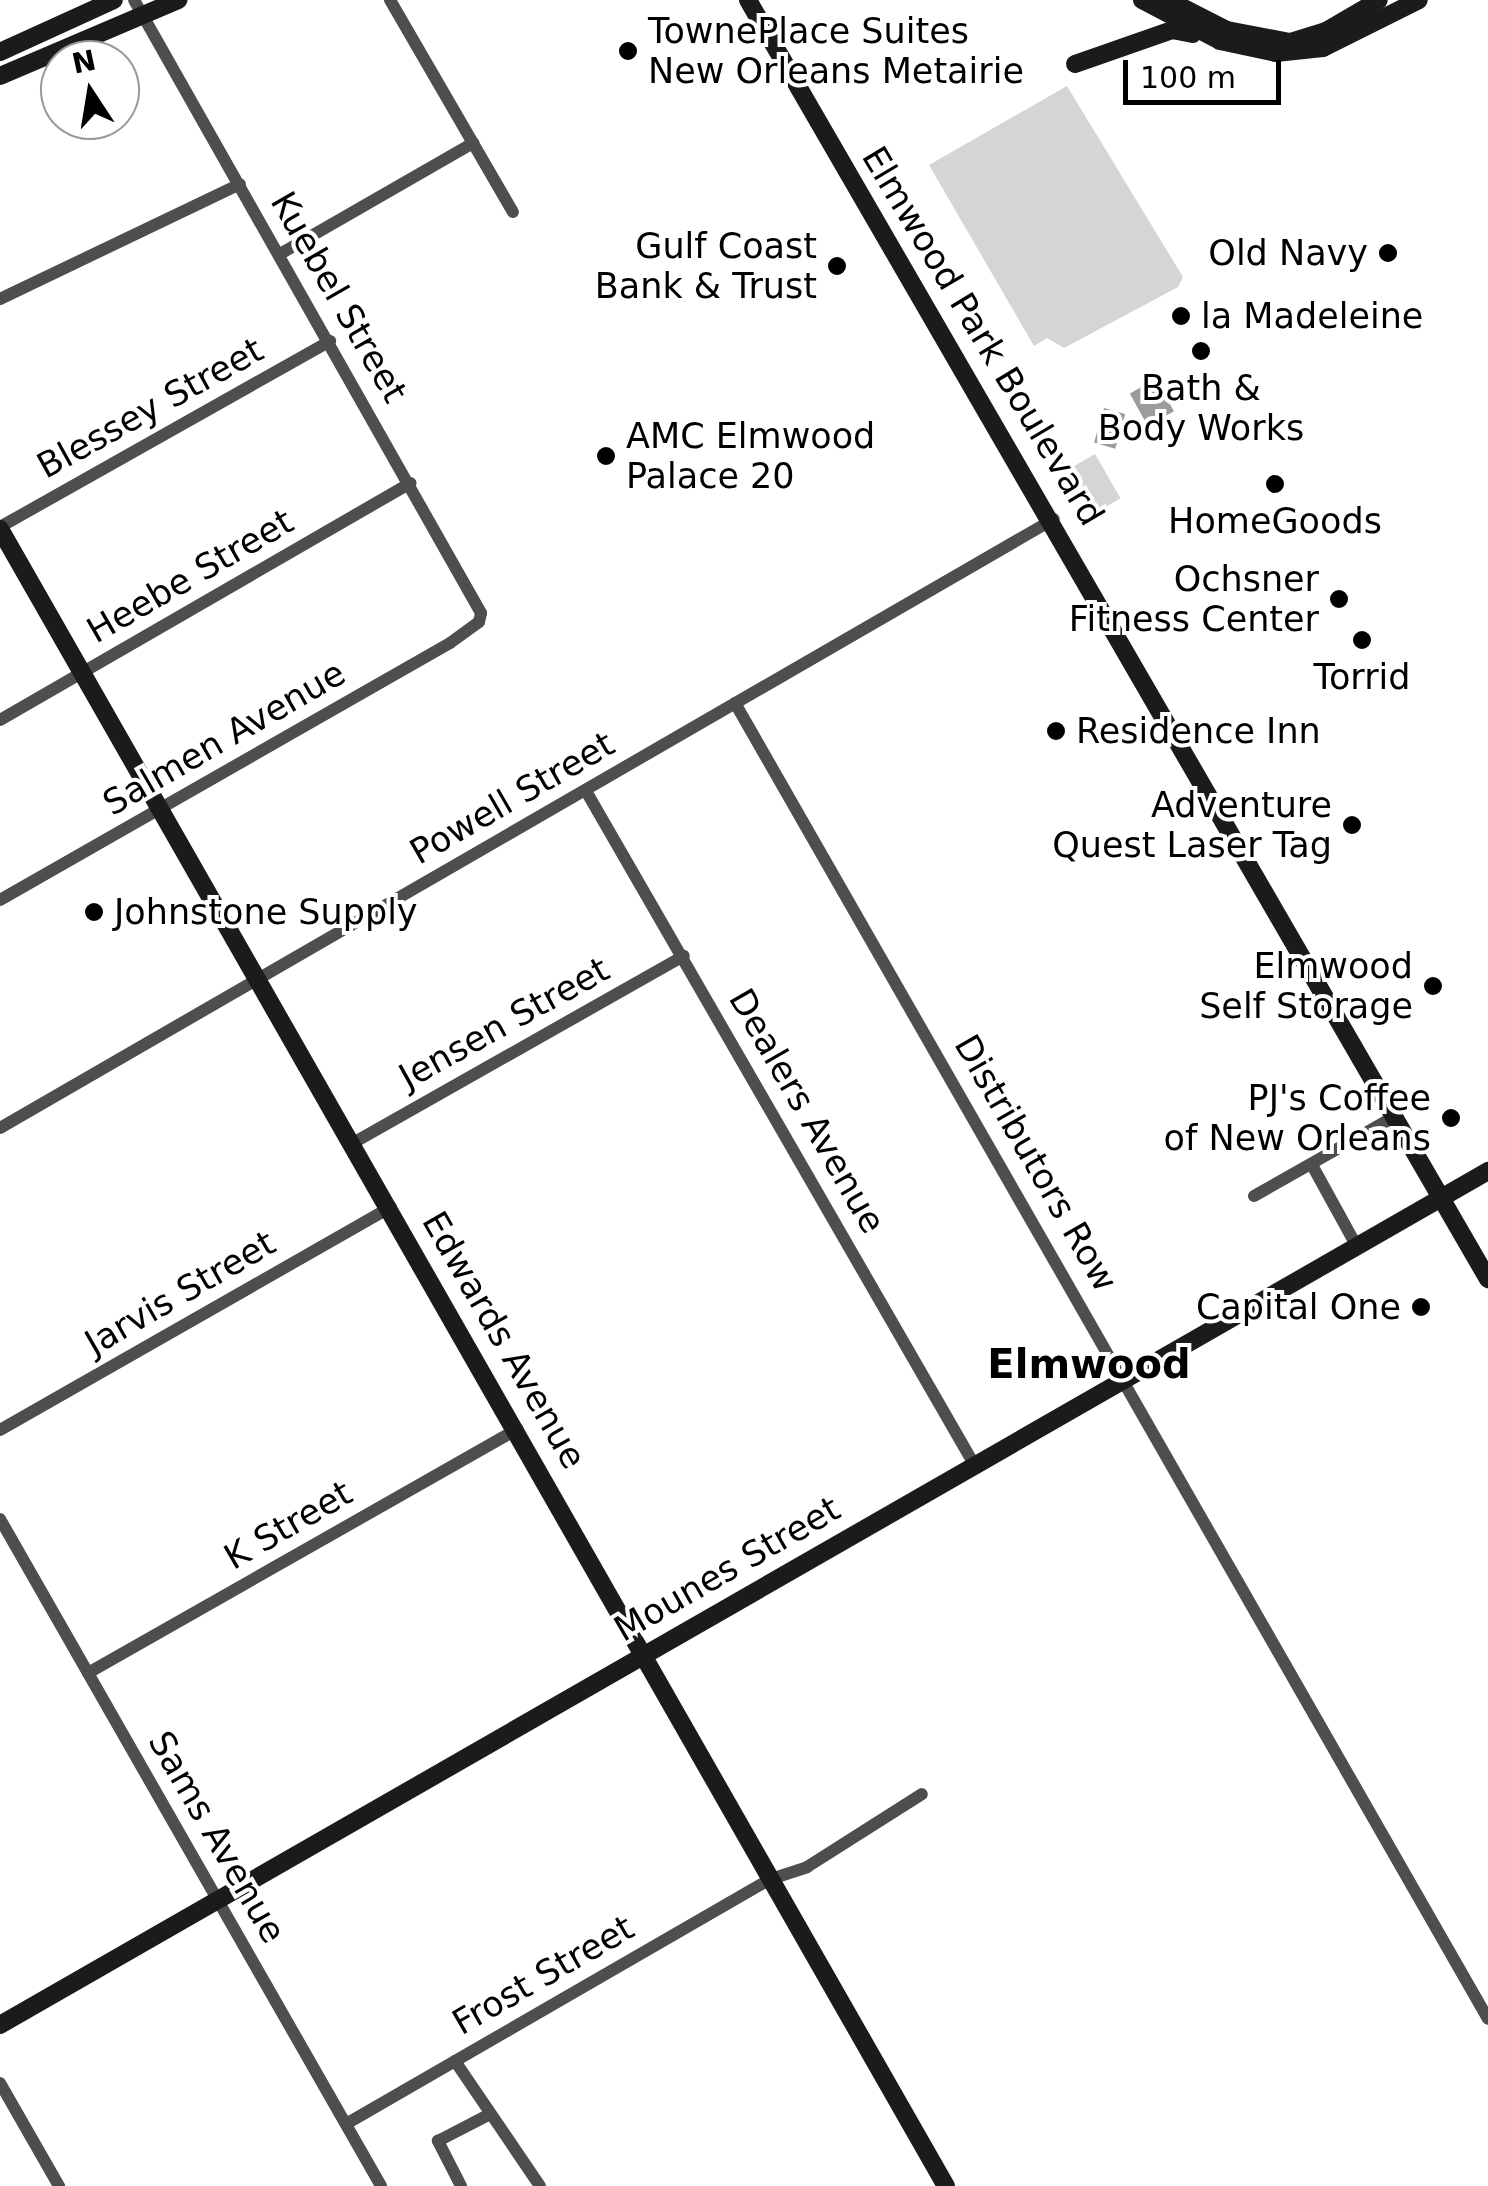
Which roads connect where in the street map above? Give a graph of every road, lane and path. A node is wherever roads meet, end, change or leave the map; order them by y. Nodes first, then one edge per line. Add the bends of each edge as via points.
1 (114, 0) edge
2 (178, 0) edge
3 (390, 0) edge
4 (748, 0) edge
5 (1142, 0) edge
6 (1168, 0) edge
7 (1379, 0) edge
8 (1420, 0) edge
9 (137, 8) edge
10 (1213, 38) junction
11 (0, 52) edge
12 (1075, 64) dead end
13 (0, 76) edge
14 (473, 143) junction
15 (240, 184) junction
16 (513, 212) dead end
17 (280, 254) junction
18 (0, 299) edge
19 (330, 341) junction
20 (410, 483) junction
21 (1054, 519) junction
22 (0, 528) edge
23 (475, 624) joint
24 (82, 673) junction
25 (735, 703) junction
26 (0, 720) edge
27 (586, 791) junction
28 (160, 809) junction
29 (0, 900) edge
30 (684, 956) junction
31 (257, 978) junction
32 (1392, 1118) junction
33 (0, 1128) edge
34 (353, 1143) junction
35 (1312, 1165) junction
36 (1488, 1170) edge
37 (1254, 1196) dead end
38 (1439, 1198) junction
39 (391, 1207) junction
40 (1356, 1245) junction
41 (1488, 1279) edge
42 (1124, 1378) junction
43 (517, 1429) junction
44 (0, 1430) edge
45 (974, 1464) junction
46 (0, 1519) edge
47 (645, 1656) junction
48 (88, 1673) junction
49 (922, 1794) dead end
50 (771, 1878) junction
51 (218, 1901) junction
52 (1488, 2020) edge
53 (0, 2025) edge
54 (455, 2061) junction
55 (0, 2083) edge
56 (490, 2114) junction
57 (346, 2124) junction
58 (59, 2186) edge
59 (381, 2186) edge
60 (460, 2186) edge
61 (540, 2186) edge
62 (946, 2186) edge

1 - 11 street
2 - 9 street
3 - 14 street
4 - 21 street, Elmwood Park Boulevard
5 - 10 street
6 - 7 street via 1227,30 1290,42 1340,24
8 - 10 street via 1323,48 1276,53
9 - 13 street
9 - 15 street, Kuebel Street
10 - 12 street via 1172,30
14 - 16 street
14 - 17 street
15 - 17 street, Kuebel Street
15 - 18 street
17 - 19 street, Kuebel Street
19 - 20 street, Kuebel Street
19 - 22 street, Blessey Street
20 - 23 street, Kuebel Street via 478,604
20 - 24 street, Heebe Street
21 - 25 street, Powell Street
21 - 32 street, Elmwood Park Boulevard
22 - 24 street, Edwards Avenue
23 - 28 street, Salmen Avenue
24 - 26 street, Heebe Street
24 - 28 street, Edwards Avenue
25 - 27 street, Powell Street
25 - 42 street, Distributors Row
27 - 30 street, Dealers Avenue
27 - 31 street, Powell Street
28 - 29 street, Salmen Avenue
28 - 31 street, Edwards Avenue
30 - 34 street, Jensen Street
30 - 45 street, Dealers Avenue
31 - 33 street, Powell Street
31 - 34 street, Edwards Avenue
32 - 35 street
32 - 38 street, Elmwood Park Boulevard
34 - 39 street, Edwards Avenue
35 - 37 street
35 - 40 street
36 - 38 street, Mounes Street
38 - 40 street, Mounes Street
38 - 41 street, Elmwood Park Boulevard
39 - 43 street, Edwards Avenue
39 - 44 street, Jarvis Street
40 - 42 street, Mounes Street
42 - 45 street, Mounes Street
42 - 52 street, Distributors Row
43 - 47 street, Edwards Avenue
43 - 48 street, K Street
45 - 47 street, Mounes Street
46 - 48 street, Sams Avenue
47 - 50 street, Edwards Avenue
47 - 51 street, Mounes Street
48 - 51 street, Sams Avenue
49 - 50 street, Frost Street via 807,1867
50 - 54 street, Frost Street
50 - 62 street, Edwards Avenue
51 - 53 street, Mounes Street
51 - 57 street, Sams Avenue
54 - 56 street
54 - 57 street, Frost Street
55 - 58 street
56 - 60 street via 438,2141
56 - 61 street
57 - 59 street, Sams Avenue

